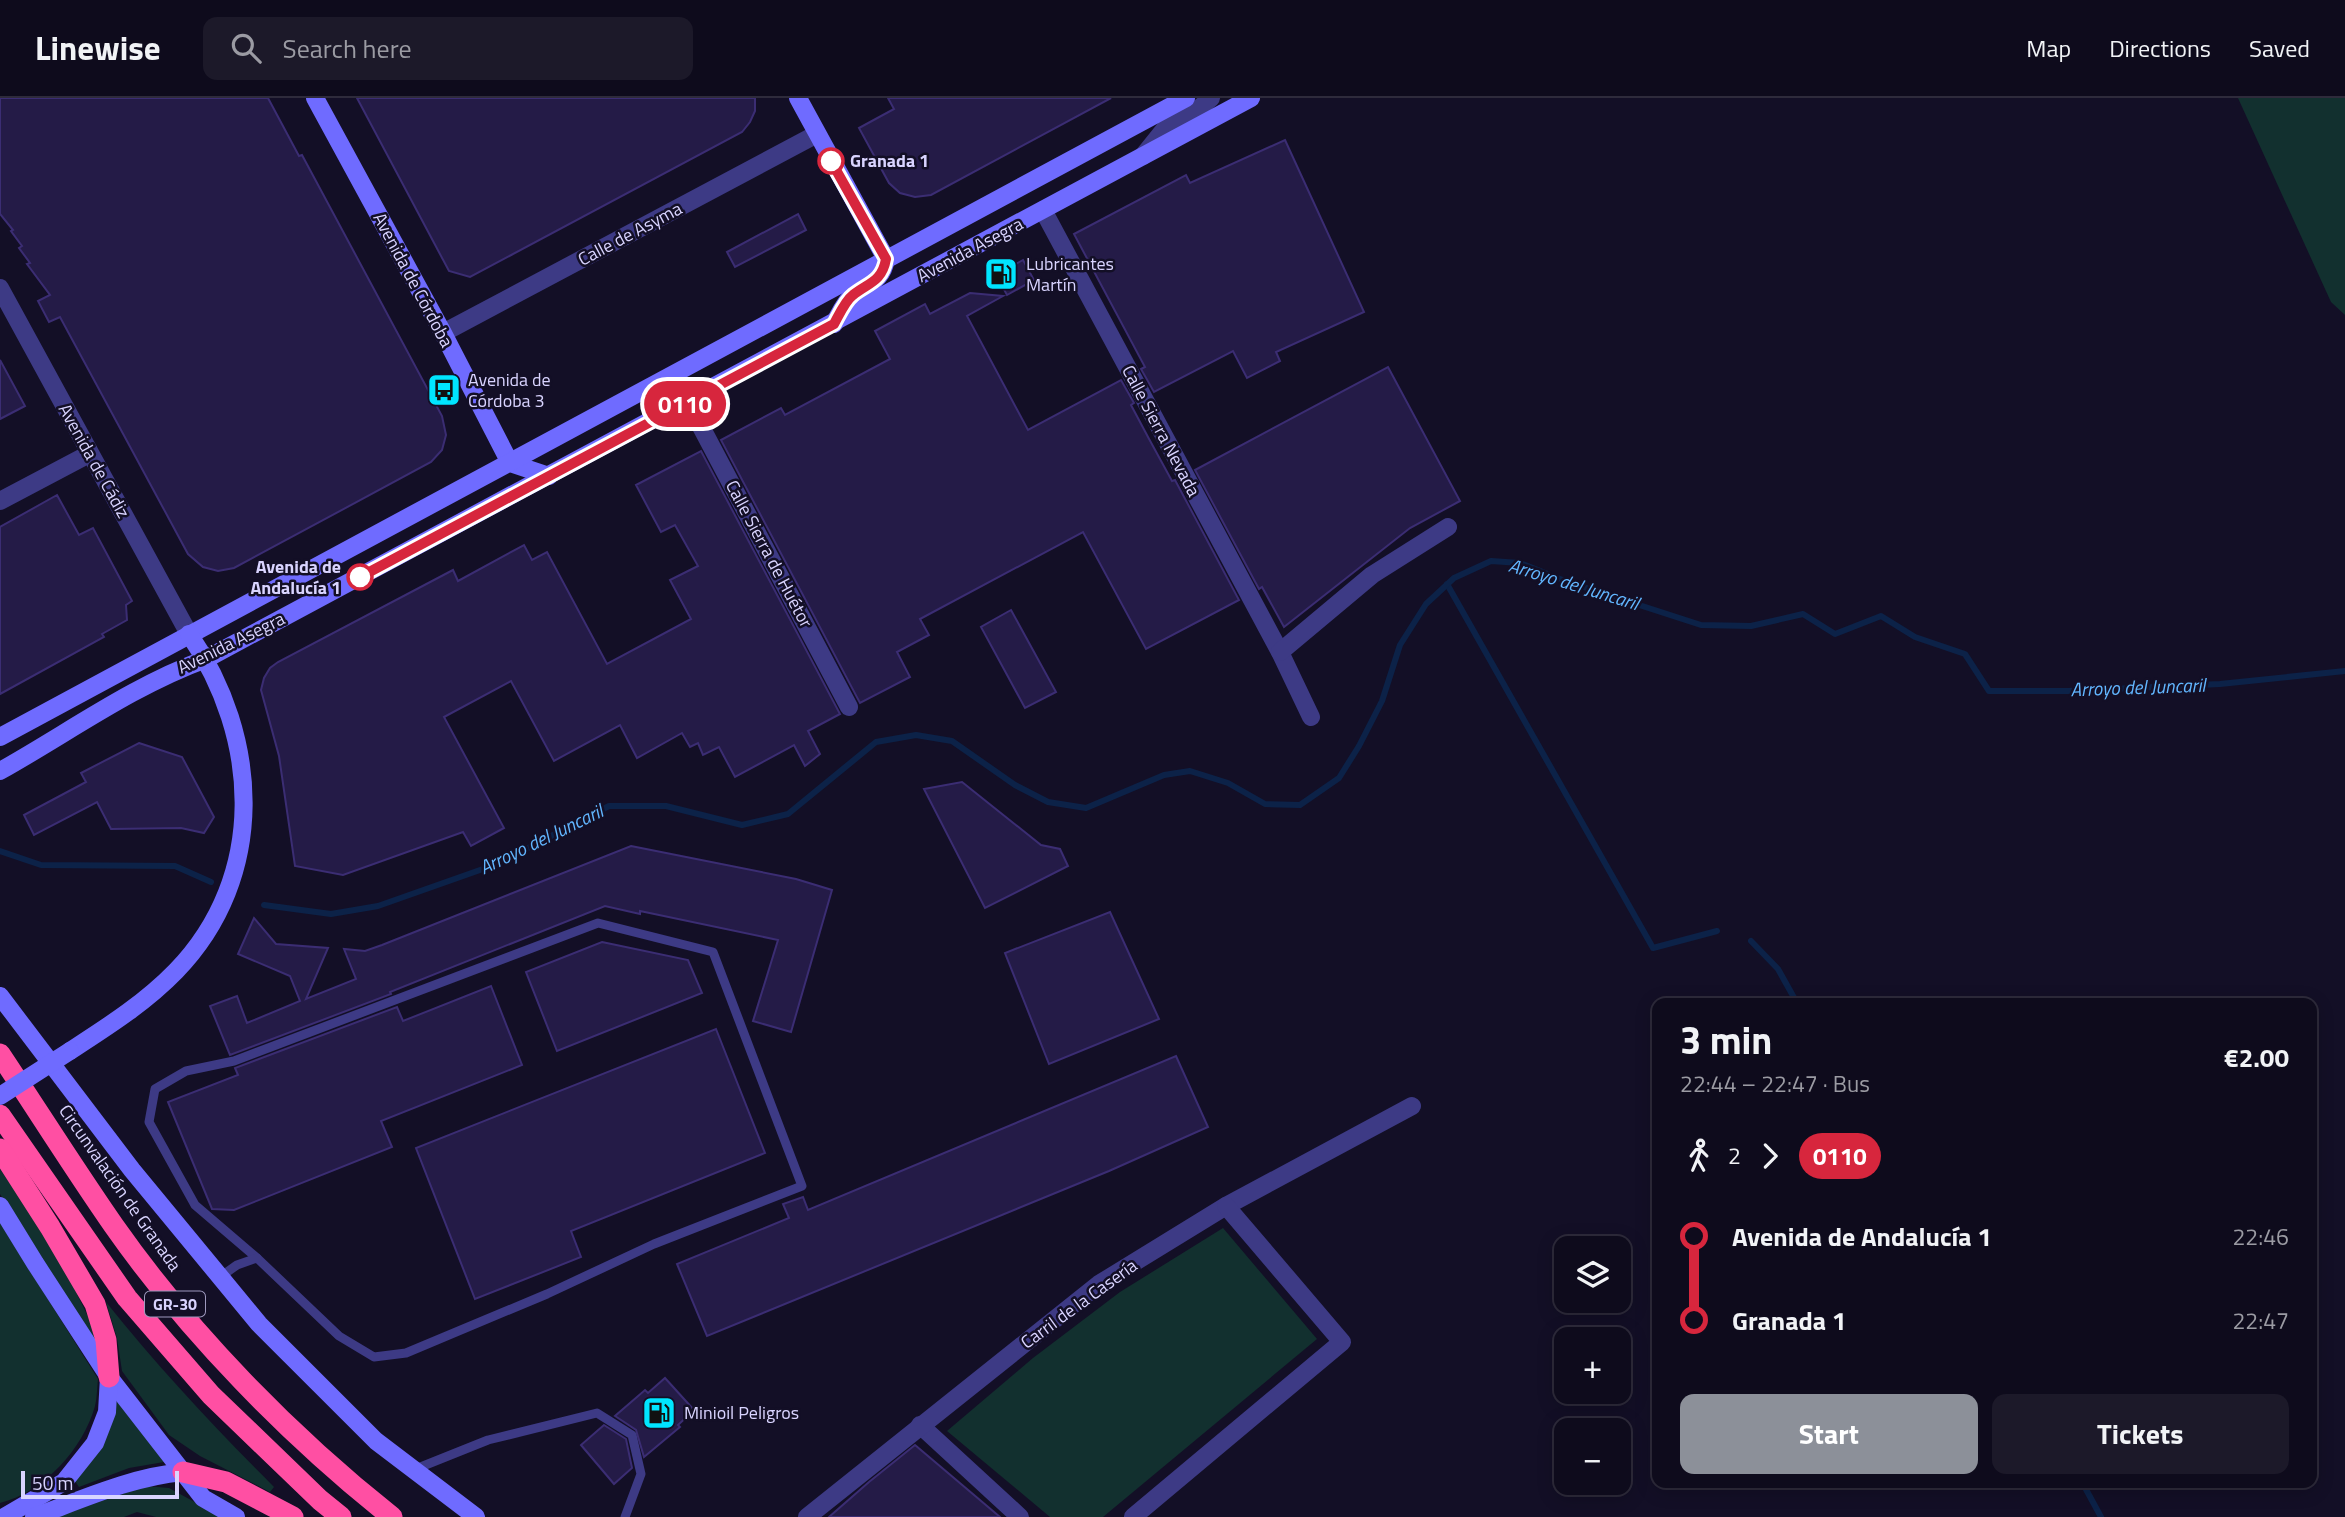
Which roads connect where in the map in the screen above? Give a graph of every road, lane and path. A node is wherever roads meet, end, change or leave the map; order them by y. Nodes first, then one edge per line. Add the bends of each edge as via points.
1 (315, 98) edge
2 (798, 98) edge
3 (1186, 98) edge
4 (1212, 98) edge
5 (1251, 98) edge
6 (817, 134) junction
7 (1143, 156) junction
8 (1043, 211) junction
9 (886, 259) junction
10 (0, 288) edge
11 (834, 324) junction
12 (443, 333) junction
13 (672, 373) junction
14 (688, 402) junction
15 (89, 454) junction
16 (510, 463) junction
17 (549, 476) junction
18 (0, 501) edge
19 (1448, 527) dead end
20 (189, 634) junction
21 (1280, 652) junction
22 (206, 659) junction
23 (849, 707) dead end
24 (1311, 717) dead end
25 (0, 737) edge
26 (0, 771) edge
27 (0, 996) edge
28 (0, 1054) edge
29 (0, 1096) edge
30 (1412, 1106) dead end
31 (0, 1115) edge
32 (0, 1149) edge
33 (0, 1206) edge
34 (1226, 1206) junction
35 (257, 1258) junction
36 (220, 1277) junction
37 (109, 1377) junction
38 (920, 1425) junction
39 (413, 1470) junction
40 (183, 1472) junction
41 (4, 1517) edge
42 (34, 1517) edge
43 (236, 1517) edge
44 (293, 1517) edge
45 (341, 1517) edge
46 (392, 1517) edge
47 (476, 1517) edge
48 (625, 1517) edge
49 (807, 1517) edge
50 (1020, 1517) edge
51 (1133, 1517) edge

1 - 12 street, Avenida de Córdoba
2 - 6 street
3 - 9 street, Avenida Asegra
4 - 7 street via 1168,125
5 - 7 street, Avenida Asegra
6 - 9 street
6 - 12 street, Calle de Asyma
7 - 8 street, Avenida Asegra
8 - 11 street, Avenida Asegra
8 - 21 street, Calle Sierra Nevada
9 - 11 street via 872,284 850,296
9 - 13 street, Avenida Asegra
10 - 15 street, Avenida de Cádiz
11 - 14 street, Avenida Asegra
12 - 16 street, Avenida de Córdoba
13 - 14 street
13 - 16 street, Avenida Asegra
14 - 17 street, Avenida Asegra
14 - 23 street, Calle Sierra de Huétor
15 - 18 street
15 - 20 street, Avenida de Cádiz
16 - 17 street
16 - 20 street, Avenida Asegra
17 - 22 street, Avenida Asegra
19 - 21 street via 1372,575
20 - 22 street
20 - 25 street, Avenida Asegra
21 - 24 street, Calle Sierra Nevada
22 - 26 street, Avenida Asegra via 172,672
22 - 29 street, bridge via 236,738 244,788 238,863 228,893 199,943 176,971 130,1012
27 - 36 street
28 - 46 highway, Circunvalación de Granada / GR-30 via 115,1228 177,1307 308,1446
30 - 34 street, Carril de la Casería
31 - 45 highway, GR-30 via 127,1298 211,1395
32 - 37 highway via 94,1304 106,1340
33 - 37 street
34 - 38 street, Carril de la Casería via 1099,1284
34 - 51 street via 1342,1342
35 - 35 lane via 195,1205 149,1122 155,1090 186,1070 233,1061 598,923 713,952 802,1185 406,1353 374,1357 339,1336
35 - 36 lane
36 - 39 street via 269,1334 376,1441
37 - 40 street
37 - 41 street via 107,1412 95,1443 64,1482
38 - 49 street, Carril de la Casería
38 - 50 street
39 - 47 street
39 - 48 lane via 488,1440 597,1413 632,1435 641,1474
40 - 42 street via 126,1482
40 - 43 street via 203,1498
40 - 44 highway via 226,1482

